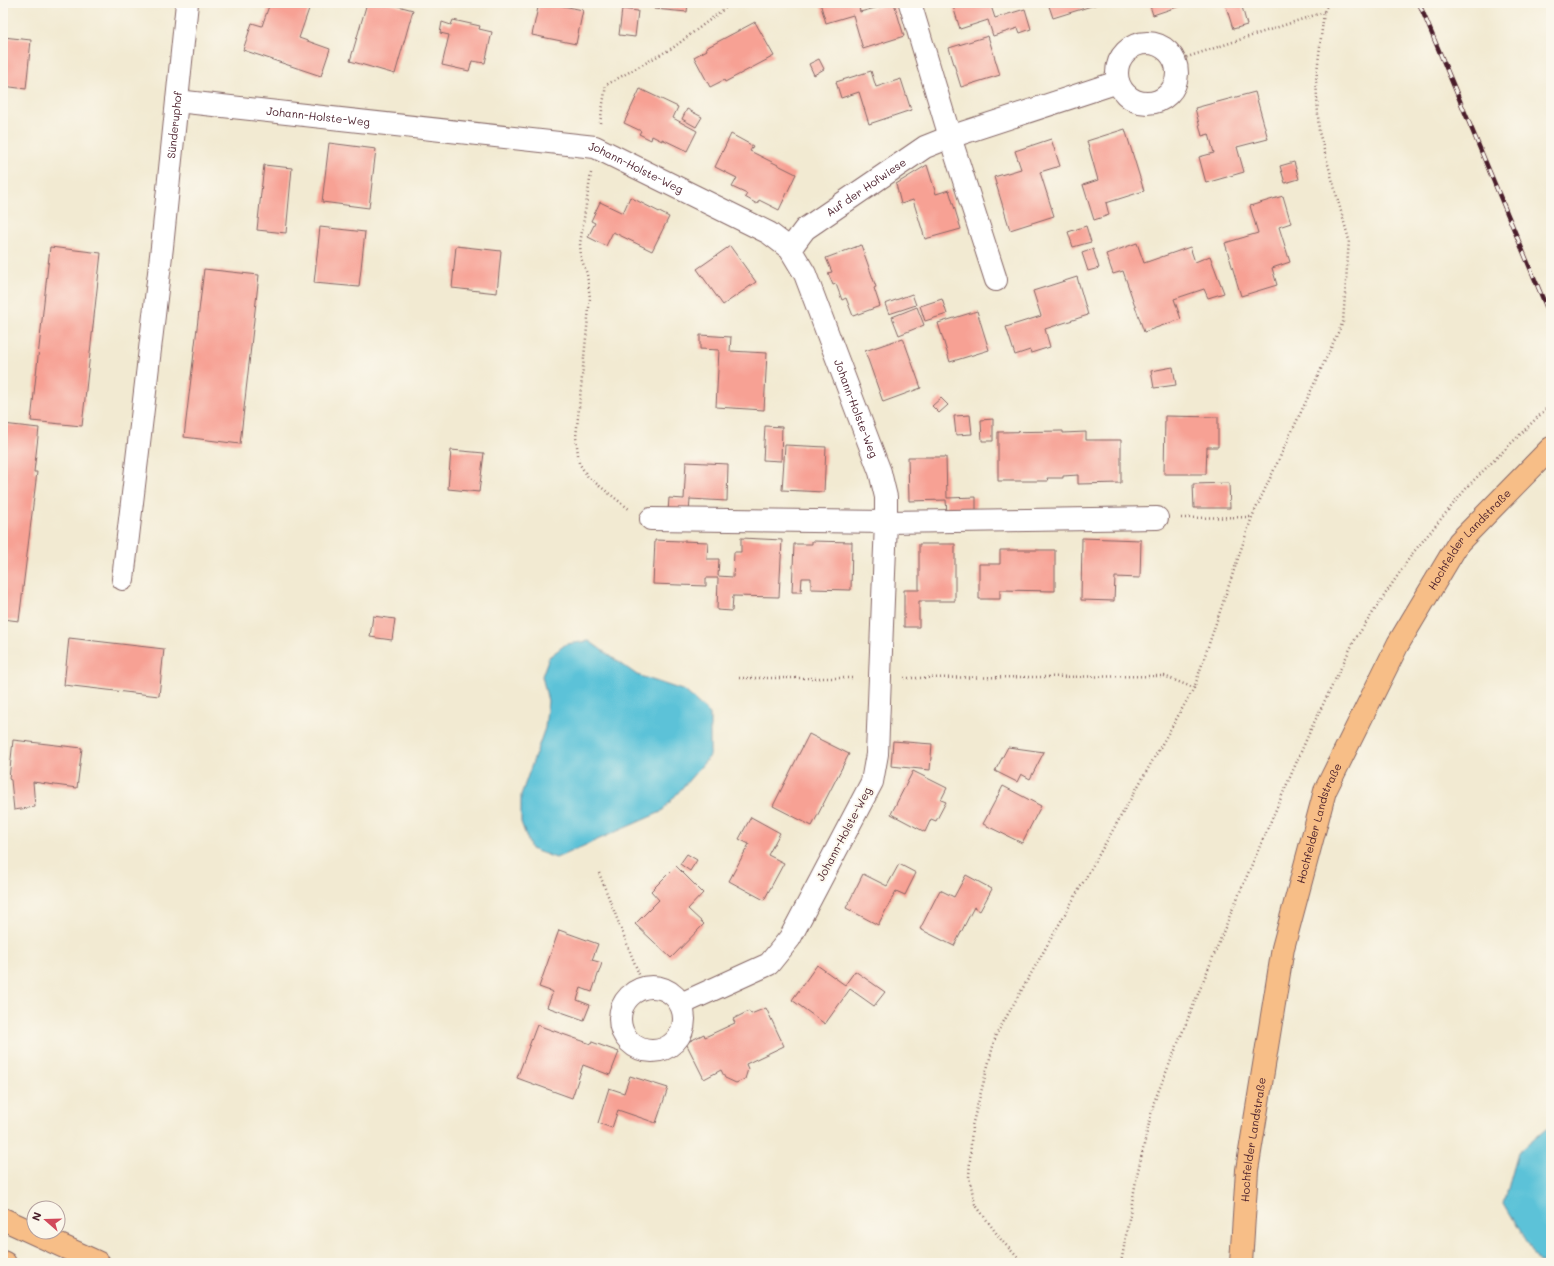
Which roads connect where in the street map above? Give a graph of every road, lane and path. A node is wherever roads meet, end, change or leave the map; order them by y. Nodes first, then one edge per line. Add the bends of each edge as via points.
1 (187, 3) edge
2 (732, 3) edge
3 (910, 3) edge
4 (1328, 3) edge
5 (1324, 12) junction
6 (1175, 61) junction
7 (1118, 82) junction
8 (178, 101) junction
9 (950, 137) junction
10 (595, 147) junction
11 (790, 248) junction
12 (996, 280) dead end
13 (1551, 448) edge
14 (1252, 517) junction
15 (1157, 518) joint
16 (650, 519) joint
17 (886, 522) junction
18 (123, 579) dead end
19 (739, 678) dead end
20 (880, 678) junction
21 (1194, 688) junction
22 (599, 873) dead end
23 (644, 987) junction
24 (681, 1004) junction
25 (3, 1219) edge
26 (99, 1263) edge
27 (1023, 1263) edge
28 (1241, 1263) edge

1 - 8 street, Sünderuphof
2 - 10 path via 674,47 606,85
3 - 9 street
4 - 5 path
5 - 6 path
5 - 14 path via 1316,80 1319,132 1349,240 1344,322
6 - 7 street via 1169,52 1151,42 1132,46 1118,62
6 - 7 street via 1178,71 1173,90 1158,102 1148,104 1129,98
7 - 9 street, Auf der Hofwiese
8 - 10 street, Johann-Holste-Weg
8 - 18 street, Sünderuphof
9 - 11 street, Auf der Hofwiese via 925,147 805,229
9 - 12 street
10 - 11 street, Johann-Holste-Weg via 769,233
10 - 16 path via 580,244 590,298 576,437 579,463 588,477 637,515
11 - 17 street, Johann-Holste-Weg via 805,274 880,472 886,497
13 - 28 main road, Hochfelder Landstraße via 1459,542 1398,644 1325,791 1282,948 1248,1170
14 - 15 path
14 - 21 path
15 - 17 street
16 - 17 street
17 - 20 street, Johann-Holste-Weg
19 - 20 path
20 - 21 path via 1164,676
20 - 24 street, Johann-Holste-Weg via 877,754 872,782 790,938 769,964
21 - 27 path via 996,1035 972,1126 969,1177 975,1204 1002,1241
22 - 23 path
23 - 24 street via 655,986 665,989
23 - 24 street via 634,991 627,999 621,1008 619,1019 626,1039 634,1046 654,1051 665,1049 673,1043 684,1025
25 - 26 main road

